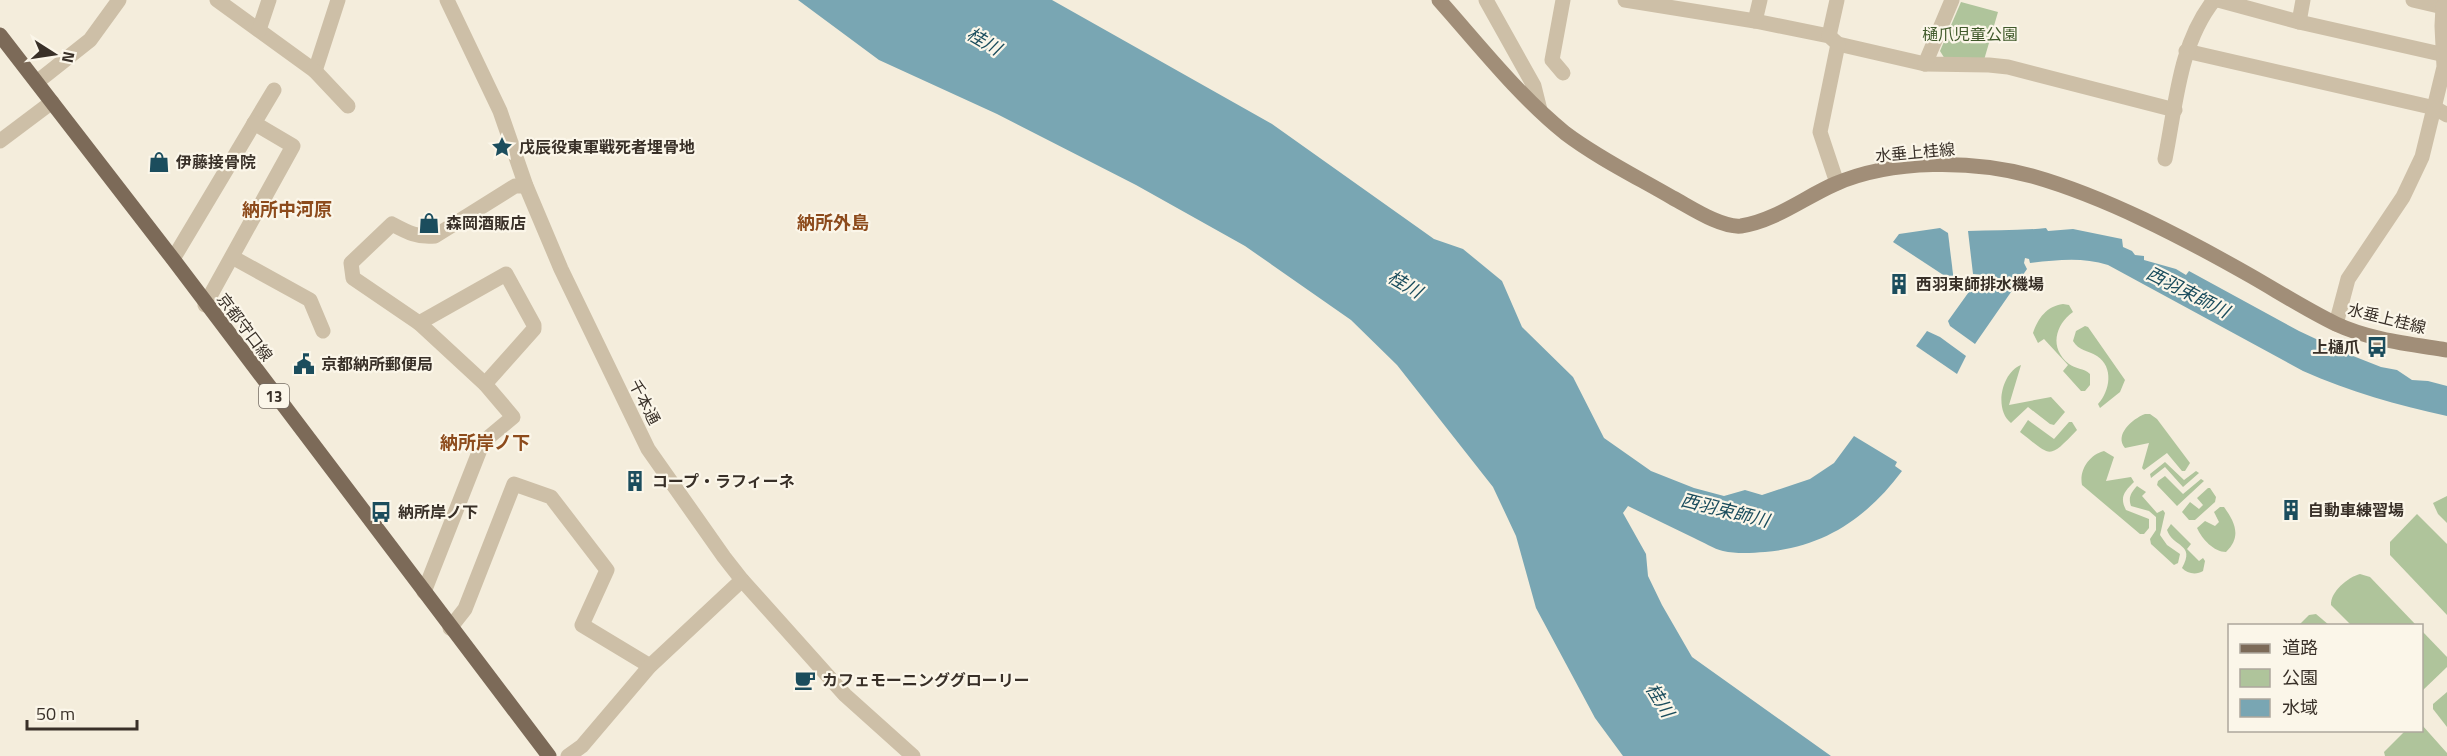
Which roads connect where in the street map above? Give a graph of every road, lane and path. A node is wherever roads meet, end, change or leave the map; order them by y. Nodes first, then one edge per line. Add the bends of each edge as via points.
1 (119, 0) edge
2 (217, 0) edge
3 (269, 0) edge
4 (338, 0) edge
5 (447, 0) edge
6 (1439, 0) edge
7 (1486, 0) edge
8 (1563, 0) edge
9 (1624, 0) edge
10 (1760, 0) edge
11 (1837, 0) edge
12 (1952, 0) edge
13 (2216, 0) edge
14 (2303, 0) edge
15 (2413, 0) edge
16 (2445, 3) edge
17 (1684, 5) edge
18 (1755, 21) junction
19 (2299, 22) junction
20 (259, 30) junction
21 (0, 35) edge
22 (1833, 40) junction
23 (2186, 51) junction
24 (2445, 55) junction
25 (1925, 64) junction
26 (315, 71) junction
27 (1563, 73) dead end
28 (2445, 73) edge
29 (37, 82) junction
30 (274, 90) dead end
31 (52, 102) junction
32 (348, 106) dead end
33 (1540, 110) junction
34 (2175, 110) junction
35 (2441, 111) edge
36 (254, 123) junction
37 (0, 141) edge
38 (2165, 159) dead end
39 (1837, 183) junction
40 (526, 186) junction
41 (232, 257) junction
42 (172, 259) junction
43 (205, 305) junction
44 (420, 323) junction
45 (2336, 324) junction
46 (323, 331) dead end
47 (2447, 350) edge
48 (485, 384) junction
49 (742, 580) junction
50 (424, 592) junction
51 (450, 628) junction
52 (650, 666) junction
53 (549, 756) edge
54 (568, 756) edge
55 (913, 756) edge

1 - 29 street via 90,40
2 - 20 street
3 - 20 street
4 - 26 street
5 - 40 street, 千本通 via 500,111
6 - 33 main road, 水垂上桂線
7 - 33 street via 1534,86
8 - 27 street via 1552,60
9 - 17 street
10 - 18 street
11 - 22 street
12 - 25 street
13 - 19 street
13 - 23 street via 2204,13
14 - 19 street
15 - 16 street
16 - 24 street
17 - 18 street
18 - 22 street
19 - 24 street
20 - 26 street
21 - 29 main road, 京都守口線 / 13
22 - 25 street
22 - 39 street via 1820,132
23 - 34 street
23 - 35 street
24 - 28 street
25 - 34 street via 2008,67
26 - 32 street
28 - 35 street
29 - 31 main road, 京都守口線 / 13
30 - 36 street
31 - 37 street
31 - 42 main road, 京都守口線 / 13
33 - 39 main road, 水垂上桂線 via 1566,133 1614,164 1726,224 1755,222
34 - 38 street
35 - 45 street via 2403,197 2348,279
36 - 41 street via 293,146
36 - 42 street
39 - 45 main road, 水垂上桂線 via 1888,170 1941,165 1993,167 2032,176 2107,203 2222,260
40 - 44 street via 515,186 435,237 416,236 392,224 351,263 353,278
40 - 49 street, 千本通 via 561,269 648,448
41 - 43 street
41 - 46 street via 310,300
42 - 43 main road, 京都守口線 / 13
43 - 50 main road, 京都守口線 / 13
44 - 48 street
44 - 48 street via 506,274 534,329
45 - 47 main road, 水垂上桂線 via 2389,340
48 - 50 street via 513,417 483,442
49 - 52 street
49 - 55 street, 千本通 via 844,695
50 - 51 main road, 京都守口線 / 13
51 - 52 street via 465,609 514,484 551,497 607,570 582,625
51 - 53 main road, 京都守口線 / 13
52 - 54 street via 582,746

